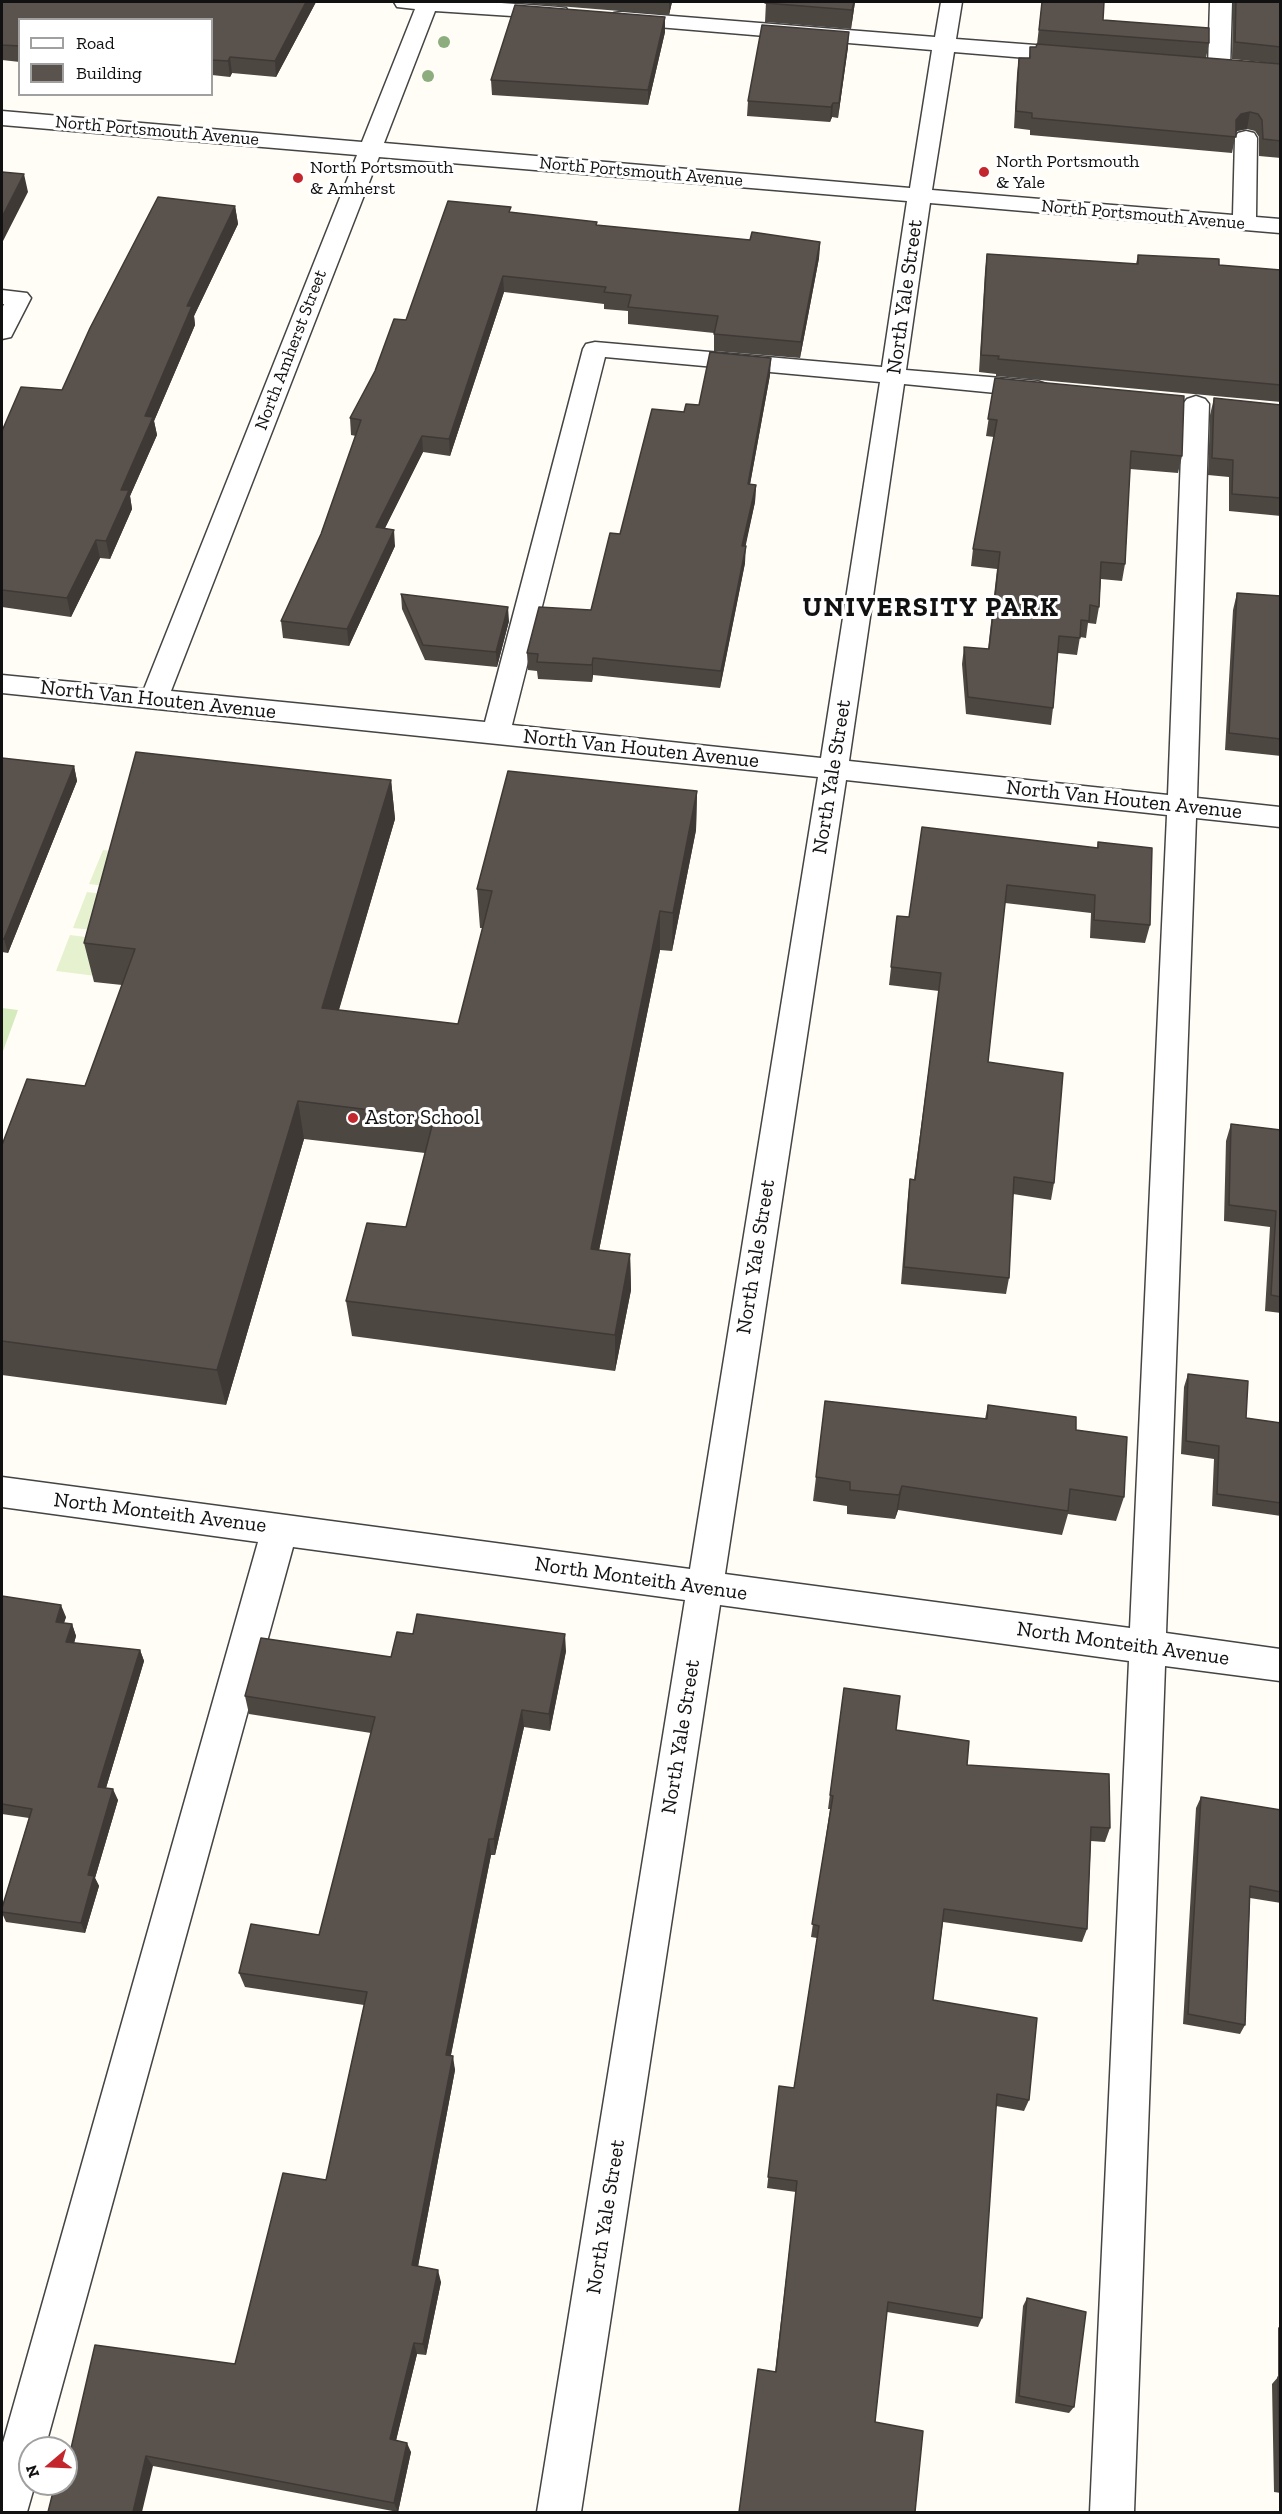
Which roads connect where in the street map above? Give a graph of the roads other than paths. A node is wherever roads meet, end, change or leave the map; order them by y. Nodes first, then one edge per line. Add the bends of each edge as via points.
1 (420, 2) edge
2 (951, 2) edge
3 (1221, 2) edge
4 (580, 15) edge
5 (604, 16) edge
6 (944, 44) junction
7 (1100, 57) edge
8 (1195, 66) edge
9 (2, 118) edge
10 (1246, 138) dead end
11 (369, 149) junction
12 (920, 195) junction
13 (1244, 223) junction
14 (1281, 226) edge
15 (2, 297) edge
16 (2, 332) edge
17 (893, 376) junction
18 (1056, 391) edge
19 (1196, 404) dead end
20 (2, 684) edge
21 (154, 699) junction
22 (496, 733) junction
23 (834, 769) junction
24 (1182, 807) junction
25 (1281, 818) edge
26 (2, 1492) edge
27 (280, 1528) junction
28 (704, 1587) junction
29 (1146, 1647) junction
30 (1281, 1665) edge
31 (5, 2512) edge
32 (559, 2512) edge
33 (1112, 2512) edge

1 - 4 street
1 - 11 street, North Amherst Street
2 - 6 street, North Yale Street
3 - 8 street via 1229,68
5 - 6 street
6 - 7 street
6 - 12 street, North Yale Street
9 - 11 street, North Portsmouth Avenue
10 - 13 street
11 - 12 street, North Portsmouth Avenue
11 - 21 street, North Amherst Street
12 - 13 street, North Portsmouth Avenue
12 - 17 street, North Yale Street
13 - 14 street, North Portsmouth Avenue
15 - 16 street via 19,298
17 - 18 street
17 - 22 street via 595,349
17 - 23 street, North Yale Street
19 - 24 street
20 - 21 street, North Van Houten Avenue
21 - 22 street, North Van Houten Avenue
22 - 23 street, North Van Houten Avenue
23 - 24 street, North Van Houten Avenue
23 - 28 street, North Yale Street
24 - 25 street, North Van Houten Avenue
24 - 29 street
26 - 27 street, North Monteith Avenue
27 - 28 street, North Monteith Avenue
27 - 31 street
28 - 29 street, North Monteith Avenue
28 - 32 street, North Yale Street
29 - 30 street, North Monteith Avenue
29 - 33 street

